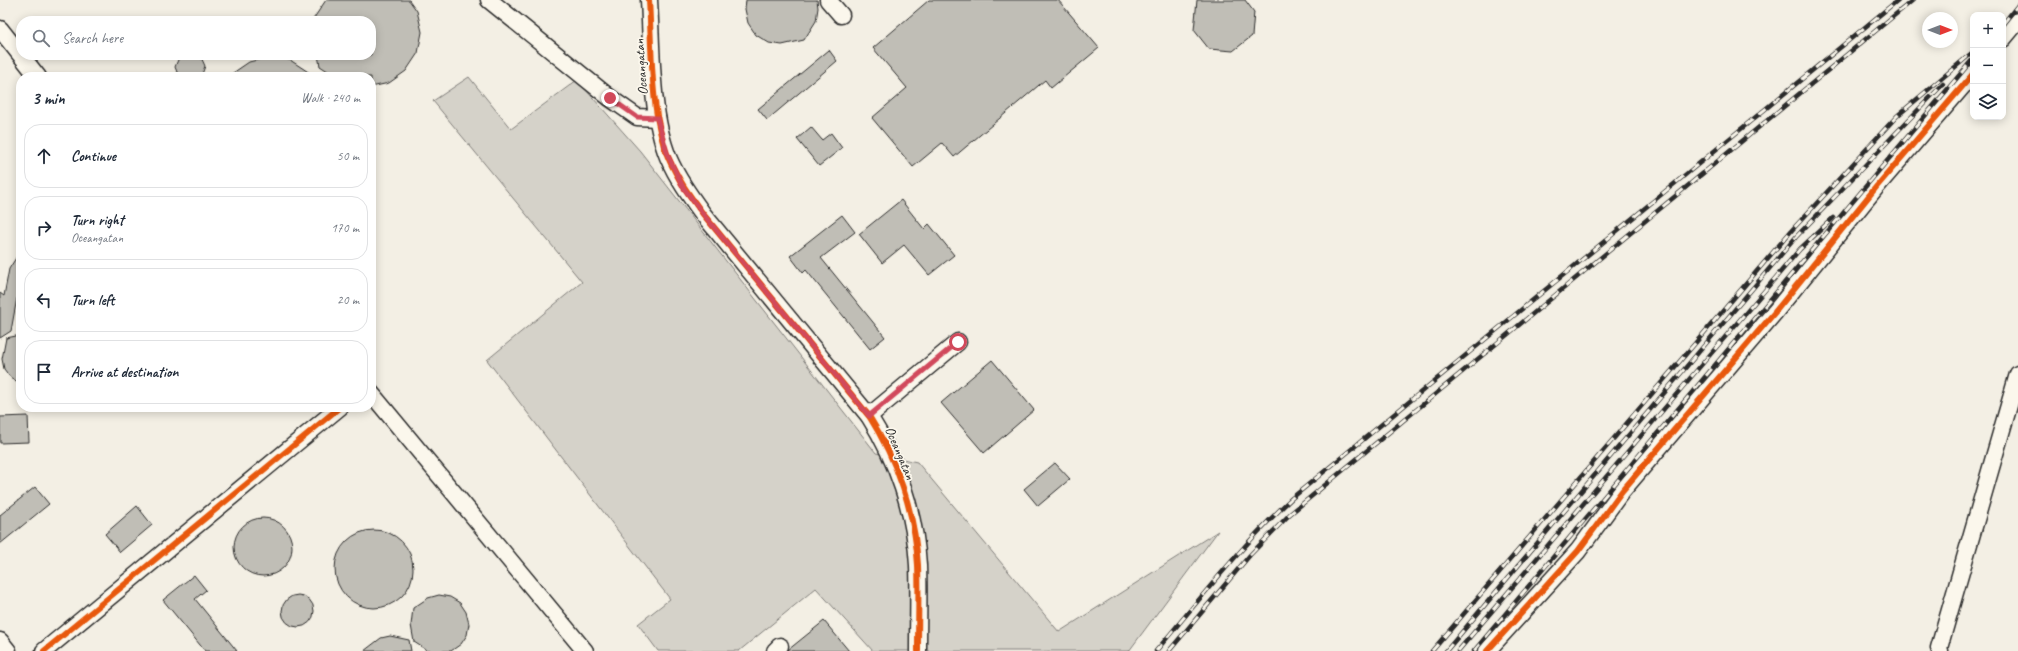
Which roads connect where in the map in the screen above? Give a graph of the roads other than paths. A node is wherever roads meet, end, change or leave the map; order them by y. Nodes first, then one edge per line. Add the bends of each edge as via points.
1 (489, 0) edge
2 (649, 0) edge
3 (828, 0) edge
4 (841, 15) dead end
5 (2018, 21) edge
6 (0, 29) edge
7 (2006, 35) edge
8 (16, 49) edge
9 (25, 60) edge
10 (34, 72) edge
11 (1970, 78) edge
12 (657, 118) junction
13 (958, 342) dead end
14 (2018, 374) edge
15 (376, 399) edge
16 (334, 412) edge
17 (869, 416) junction
18 (0, 641) edge
19 (8, 651) edge
20 (44, 651) edge
21 (585, 651) edge
22 (918, 651) edge
23 (1487, 651) edge
24 (1940, 651) edge

1 - 12 street via 637,117
2 - 12 street, Oceangatan
3 - 4 street
5 - 7 street
6 - 8 street
9 - 10 street
11 - 23 street via 1622,491 1578,551
12 - 17 street, Oceangatan via 668,156 687,192
13 - 17 street
14 - 24 street
15 - 21 street
16 - 20 street
17 - 22 street, Oceangatan via 881,435 898,474 911,516 918,564
18 - 19 street

